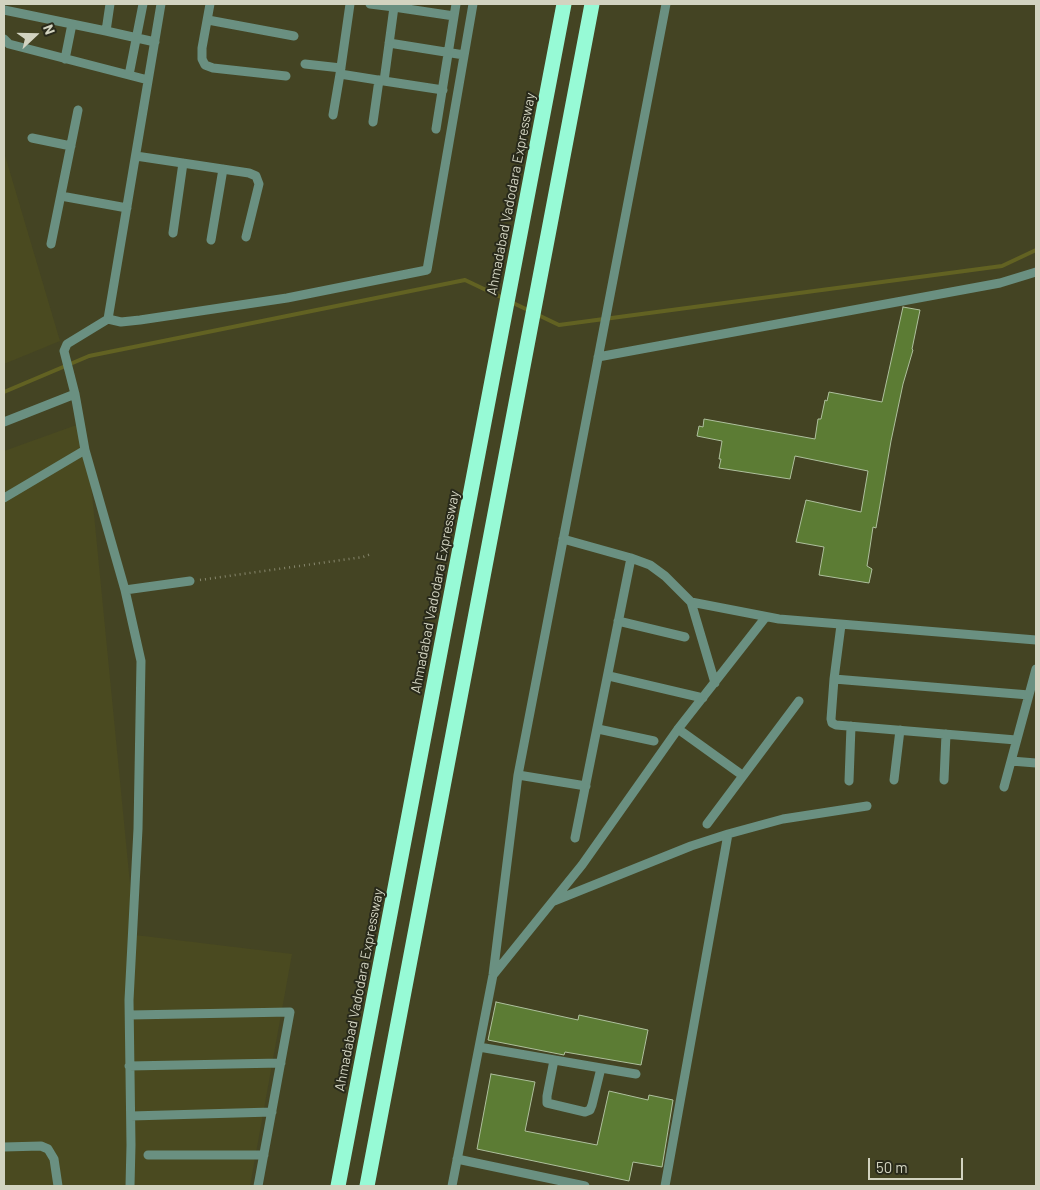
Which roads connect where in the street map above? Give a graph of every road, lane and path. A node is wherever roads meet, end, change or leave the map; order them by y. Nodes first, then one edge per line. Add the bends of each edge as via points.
1 (110, 4) edge
2 (143, 4) edge
3 (161, 4) edge
4 (210, 4) edge
5 (350, 4) edge
6 (370, 4) edge
7 (456, 4) edge
8 (473, 4) edge
9 (564, 4) edge
10 (592, 4) edge
11 (666, 4) edge
12 (397, 6) edge
13 (4, 10) edge
14 (454, 16) junction
15 (208, 20) junction
16 (72, 24) junction
17 (106, 31) junction
18 (294, 36) dead end
19 (137, 38) junction
20 (4, 40) edge
21 (154, 42) junction
22 (390, 43) junction
23 (448, 52) junction
24 (464, 55) junction
25 (65, 58) junction
26 (304, 64) dead end
27 (340, 71) junction
28 (129, 76) junction
29 (286, 76) dead end
30 (148, 80) junction
31 (381, 80) junction
32 (442, 90) junction
33 (78, 110) dead end
34 (333, 115) dead end
35 (373, 122) dead end
36 (436, 129) dead end
37 (32, 138) dead end
38 (71, 146) junction
39 (136, 156) junction
40 (182, 163) junction
41 (223, 169) junction
42 (60, 196) junction
43 (127, 208) junction
44 (172, 233) dead end
45 (246, 237) dead end
46 (211, 240) dead end
47 (51, 244) dead end
48 (1036, 272) edge
49 (108, 319) junction
50 (598, 358) junction
51 (74, 390) junction
52 (4, 422) edge
53 (85, 450) junction
54 (4, 498) edge
55 (564, 539) junction
56 (371, 554) dead end
57 (631, 558) junction
58 (190, 581) joint
59 (125, 590) junction
60 (691, 602) junction
61 (765, 618) junction
62 (618, 621) junction
63 (841, 625) junction
64 (686, 637) dead end
65 (1036, 640) edge
66 (1036, 669) edge
67 (609, 676) junction
68 (834, 679) junction
69 (715, 683) junction
70 (703, 698) junction
71 (1031, 699) edge
72 (799, 701) dead end
73 (851, 726) junction
74 (598, 729) junction
75 (678, 730) junction
76 (900, 730) junction
77 (946, 734) junction
78 (1016, 740) junction
79 (654, 741) dead end
80 (1011, 761) junction
81 (1036, 763) edge
82 (518, 775) junction
83 (742, 775) junction
84 (894, 780) dead end
85 (944, 780) dead end
86 (849, 781) dead end
87 (586, 786) junction
88 (1004, 786) dead end
89 (867, 806) dead end
90 (707, 824) dead end
91 (728, 834) junction
92 (575, 838) dead end
93 (554, 901) junction
94 (494, 975) junction
95 (130, 1015) junction
96 (479, 1047) junction
97 (554, 1060) junction
98 (281, 1064) junction
99 (129, 1066) junction
100 (601, 1068) junction
101 (636, 1074) dead end
102 (272, 1112) junction
103 (131, 1116) junction
104 (4, 1148) edge
105 (148, 1155) dead end
106 (264, 1155) junction
107 (457, 1159) junction
108 (58, 1186) edge
109 (130, 1186) edge
110 (258, 1186) edge
111 (338, 1186) edge
112 (367, 1186) edge
113 (452, 1186) edge
114 (585, 1186) edge
115 (665, 1186) edge

1 - 17 street
2 - 19 street
3 - 21 street
4 - 15 street
5 - 27 street
6 - 12 street
7 - 14 street
8 - 24 street
9 - 111 highway, Ahmadabad Vadodara Expressway
10 - 112 highway
11 - 50 street
12 - 14 street
12 - 22 street
13 - 16 street
14 - 23 street
15 - 18 street
15 - 29 street via 202,48 205,65
16 - 17 street
16 - 25 street
17 - 19 street
19 - 21 street
19 - 28 street
20 - 25 street
21 - 30 street
22 - 23 street
22 - 31 street
23 - 24 street
23 - 32 street
24 - 49 street via 427,270 287,298 140,320 121,322
25 - 28 street
26 - 27 street
27 - 31 street
27 - 34 street
28 - 30 street
30 - 39 street
31 - 32 street
31 - 35 street
32 - 36 street
33 - 38 street
37 - 38 street
38 - 42 street
39 - 40 street
39 - 43 street
40 - 41 street
40 - 44 street
41 - 45 street via 249,173 256,176 259,184
41 - 46 street
42 - 43 street
42 - 47 street
43 - 49 street
48 - 50 street via 1000,283
49 - 51 street via 67,344 64,354
50 - 55 street
51 - 52 street
51 - 53 street
53 - 54 street
53 - 59 street
55 - 57 street
55 - 82 street
56 - 58 path via 363,558
57 - 60 street via 650,565
57 - 62 street
58 - 59 street
59 - 95 street via 138,645 141,675
60 - 61 street
60 - 69 street
61 - 63 street
61 - 69 street
62 - 64 street
62 - 67 street
63 - 65 street
63 - 68 street
66 - 71 street
67 - 70 street
67 - 74 street
68 - 71 street
68 - 73 street via 832,723
69 - 70 street
70 - 75 street
71 - 78 street
72 - 83 street
73 - 76 street
73 - 86 street
74 - 79 street
74 - 87 street
75 - 83 street
75 - 93 street
76 - 77 street
76 - 84 street
77 - 78 street
77 - 85 street
78 - 80 street
80 - 81 street
80 - 88 street
82 - 87 street
82 - 94 street
83 - 90 street
87 - 92 street
89 - 91 street via 783,820
91 - 93 street
91 - 115 street
93 - 94 street
94 - 96 street
95 - 98 street via 290,1012
95 - 99 street
96 - 97 street
96 - 107 street
97 - 100 street
97 - 100 street via 547,1103 585,1112 592,1105
98 - 99 street
98 - 102 street
99 - 103 street
100 - 101 street
102 - 103 street
102 - 106 street
103 - 109 street
104 - 108 street via 41,1146 48,1150 54,1159
105 - 106 street
106 - 110 street
107 - 113 street
107 - 114 street

